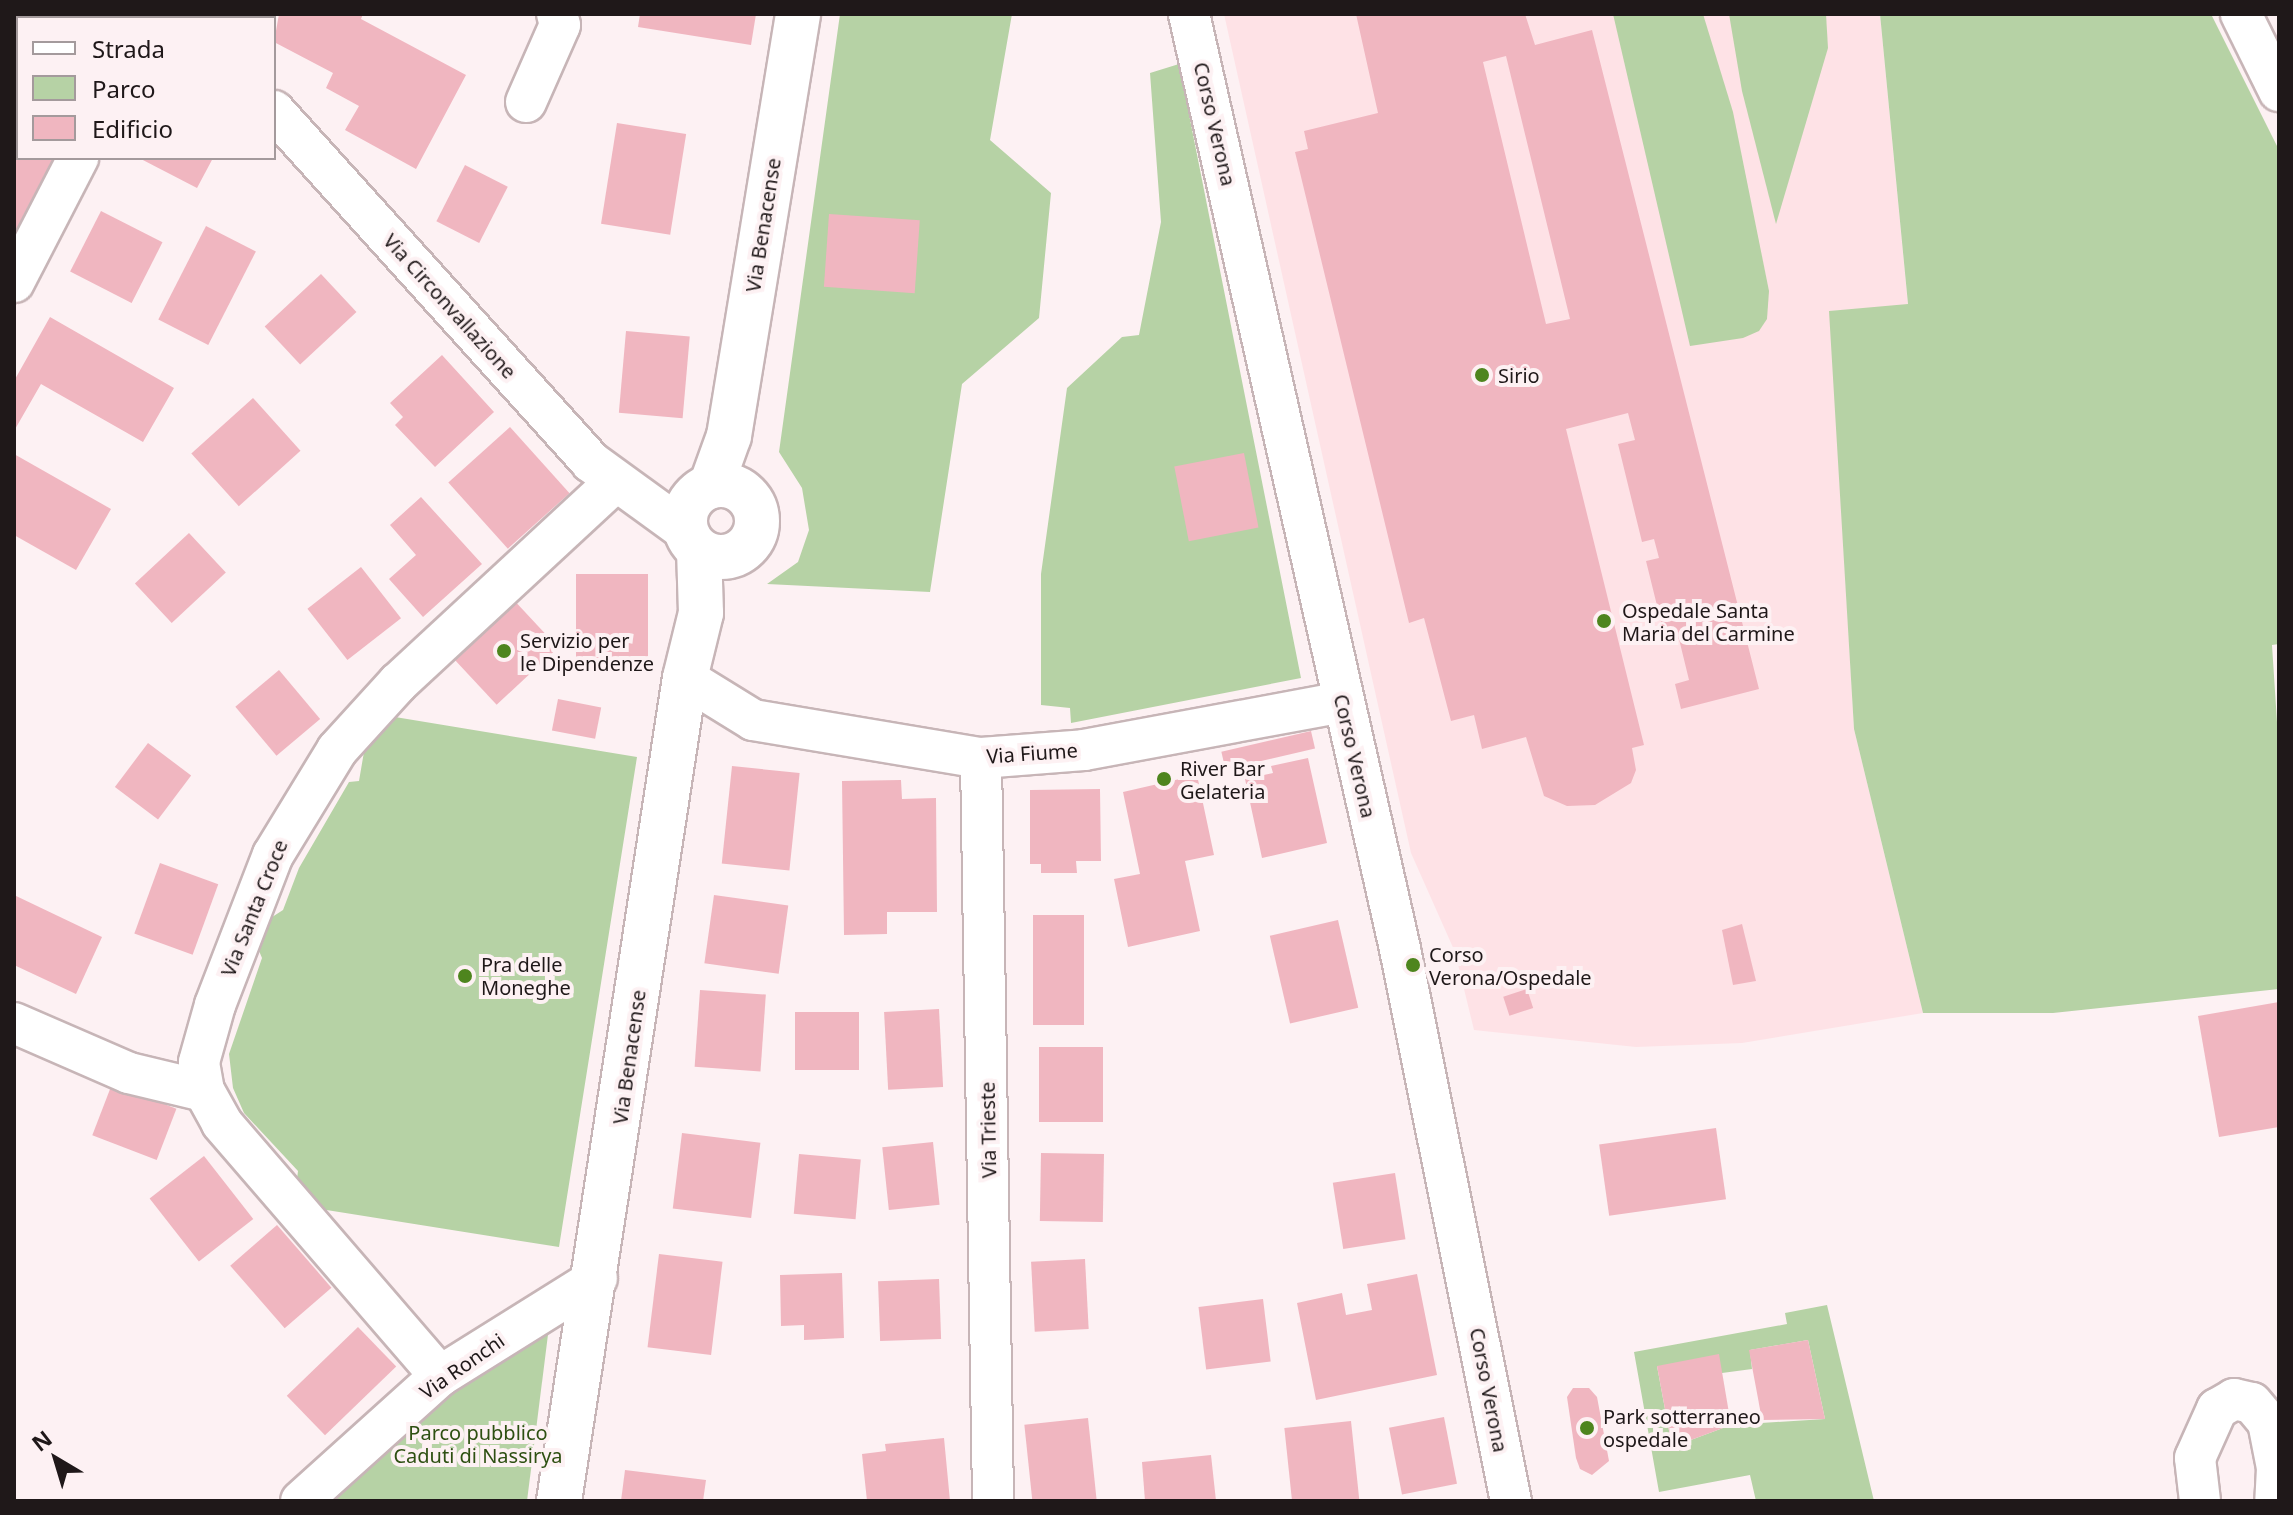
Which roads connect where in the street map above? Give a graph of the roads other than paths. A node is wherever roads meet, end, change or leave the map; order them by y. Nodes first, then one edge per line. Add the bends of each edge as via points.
1 (557, 14) edge
2 (798, 14) edge
3 (1189, 14) edge
4 (2241, 14) edge
5 (2279, 91) edge
6 (526, 102) dead end
7 (276, 113) edge
8 (77, 160) edge
9 (14, 282) edge
10 (623, 489) junction
11 (713, 519) junction
12 (685, 678) junction
13 (1342, 702) junction
14 (981, 758) junction
15 (14, 1023) edge
16 (204, 1091) junction
17 (597, 1278) junction
18 (440, 1376) junction
19 (301, 1501) edge
20 (559, 1501) edge
21 (993, 1501) edge
22 (1511, 1501) edge
23 (2200, 1501) edge
24 (2275, 1501) edge

1 - 6 street via 560,25
2 - 11 main road, Via Benacense
3 - 13 street, Corso Verona via 1270,358
4 - 5 street
7 - 10 street, Via Circonvallazione
8 - 9 street
10 - 11 street
10 - 16 street, Via Santa Croce via 398,683 314,783 273,855 215,1005 199,1062
11 - 12 main road, Via Benacense via 701,613
12 - 14 street, Via Fiume via 729,710 753,720
12 - 17 main road, Via Benacense
13 - 14 street, Via Fiume via 1084,750
13 - 22 street, Corso Verona via 1400,949
14 - 21 street, Via Trieste
15 - 16 street via 129,1073
16 - 18 street, Via Santa Croce via 222,1123
17 - 18 street, Via Ronchi
17 - 20 main road, Via Benacense
18 - 19 street, Via Ronchi
23 - 24 street via 2195,1458 2217,1409 2234,1399 2252,1403 2268,1422 2277,1468

